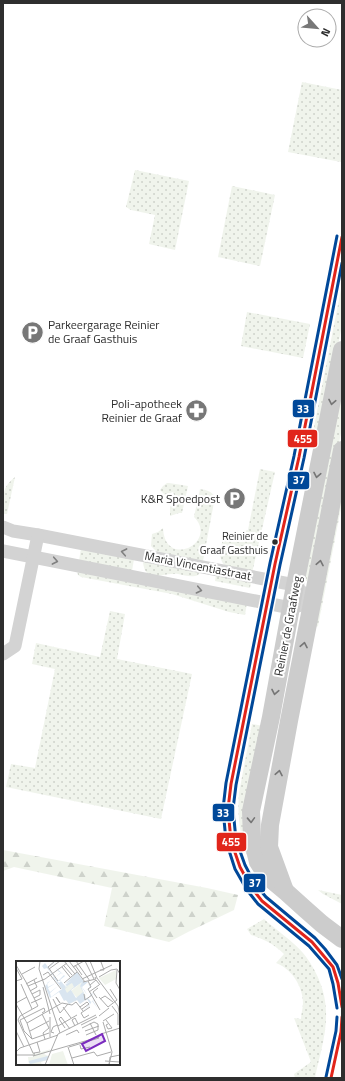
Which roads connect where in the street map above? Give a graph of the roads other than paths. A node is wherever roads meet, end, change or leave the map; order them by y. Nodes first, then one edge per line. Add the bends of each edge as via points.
1 (342, 350) edge
2 (342, 450) edge
3 (3, 527) edge
4 (38, 535) junction
5 (3, 551) edge
6 (34, 557) junction
7 (295, 585) junction
8 (312, 602) junction
9 (291, 608) junction
10 (3, 654) edge
11 (285, 891) junction
12 (342, 939) edge

1 -> 7 main road, Reinier de Graafweg
8 -> 2 main road, Reinier de Graafweg
3 - 4 street, Maria Vincentiastraat
4 - 6 street
7 -> 4 street, Maria Vincentiastraat
5 - 6 street, Maria Vincentiastraat
6 -> 9 street, Maria Vincentiastraat
6 - 10 street via 15,646
7 - 8 street
7 - 9 main road, Reinier de Graafweg
8 - 9 street, Maria Vincentiastraat
11 -> 8 main road, Reinier de Graafweg via 269,848 270,825
9 -> 11 main road, Reinier de Graafweg via 251,811 252,838 258,862 267,876
11 - 12 main road, Reinier de Graafweg

